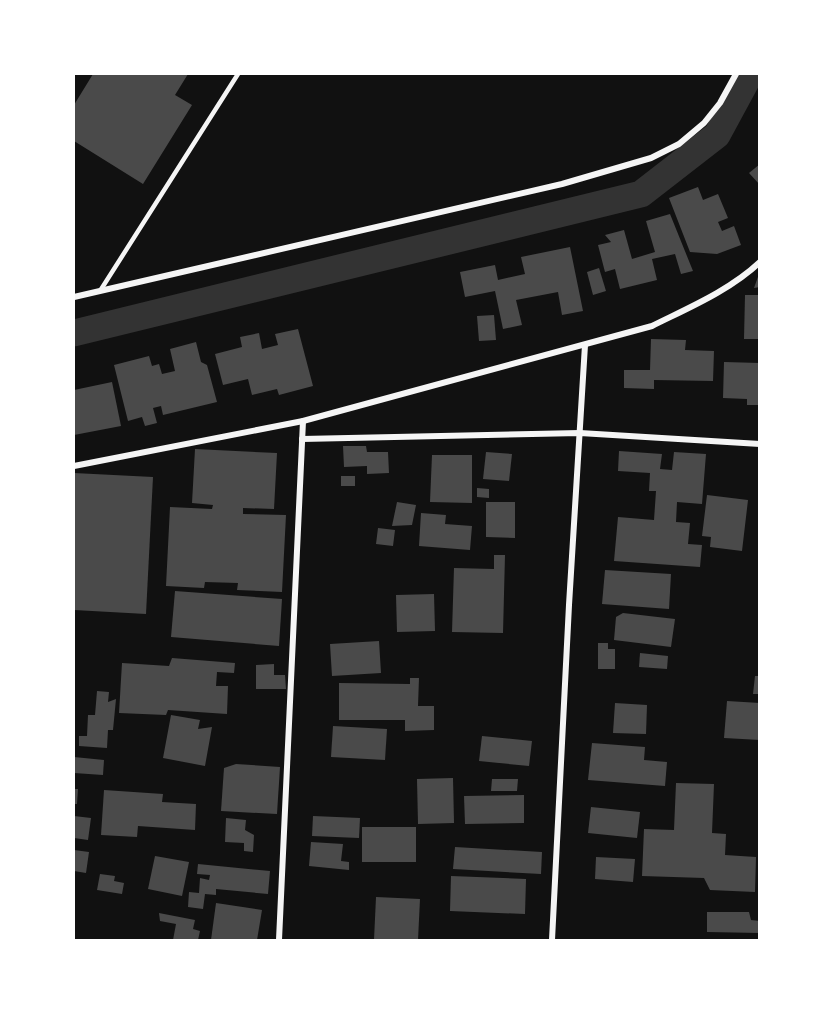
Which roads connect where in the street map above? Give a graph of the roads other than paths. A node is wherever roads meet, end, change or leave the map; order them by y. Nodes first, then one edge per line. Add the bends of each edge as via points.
1 (238, 74) edge
2 (736, 74) edge
3 (759, 262) edge
4 (99, 291) junction
5 (74, 297) edge
6 (585, 345) junction
7 (303, 421) junction
8 (580, 433) junction
9 (302, 439) junction
10 (759, 444) edge
11 (74, 466) edge
12 (279, 940) edge
13 (552, 940) edge

1 - 4 lane
2 - 4 street via 720,104 704,123 680,144 651,158 562,184
3 - 6 street via 701,302 652,326
4 - 5 street
6 - 7 street
6 - 8 street
7 - 9 street
7 - 11 street
8 - 9 street
8 - 10 street
8 - 13 street
9 - 12 street

